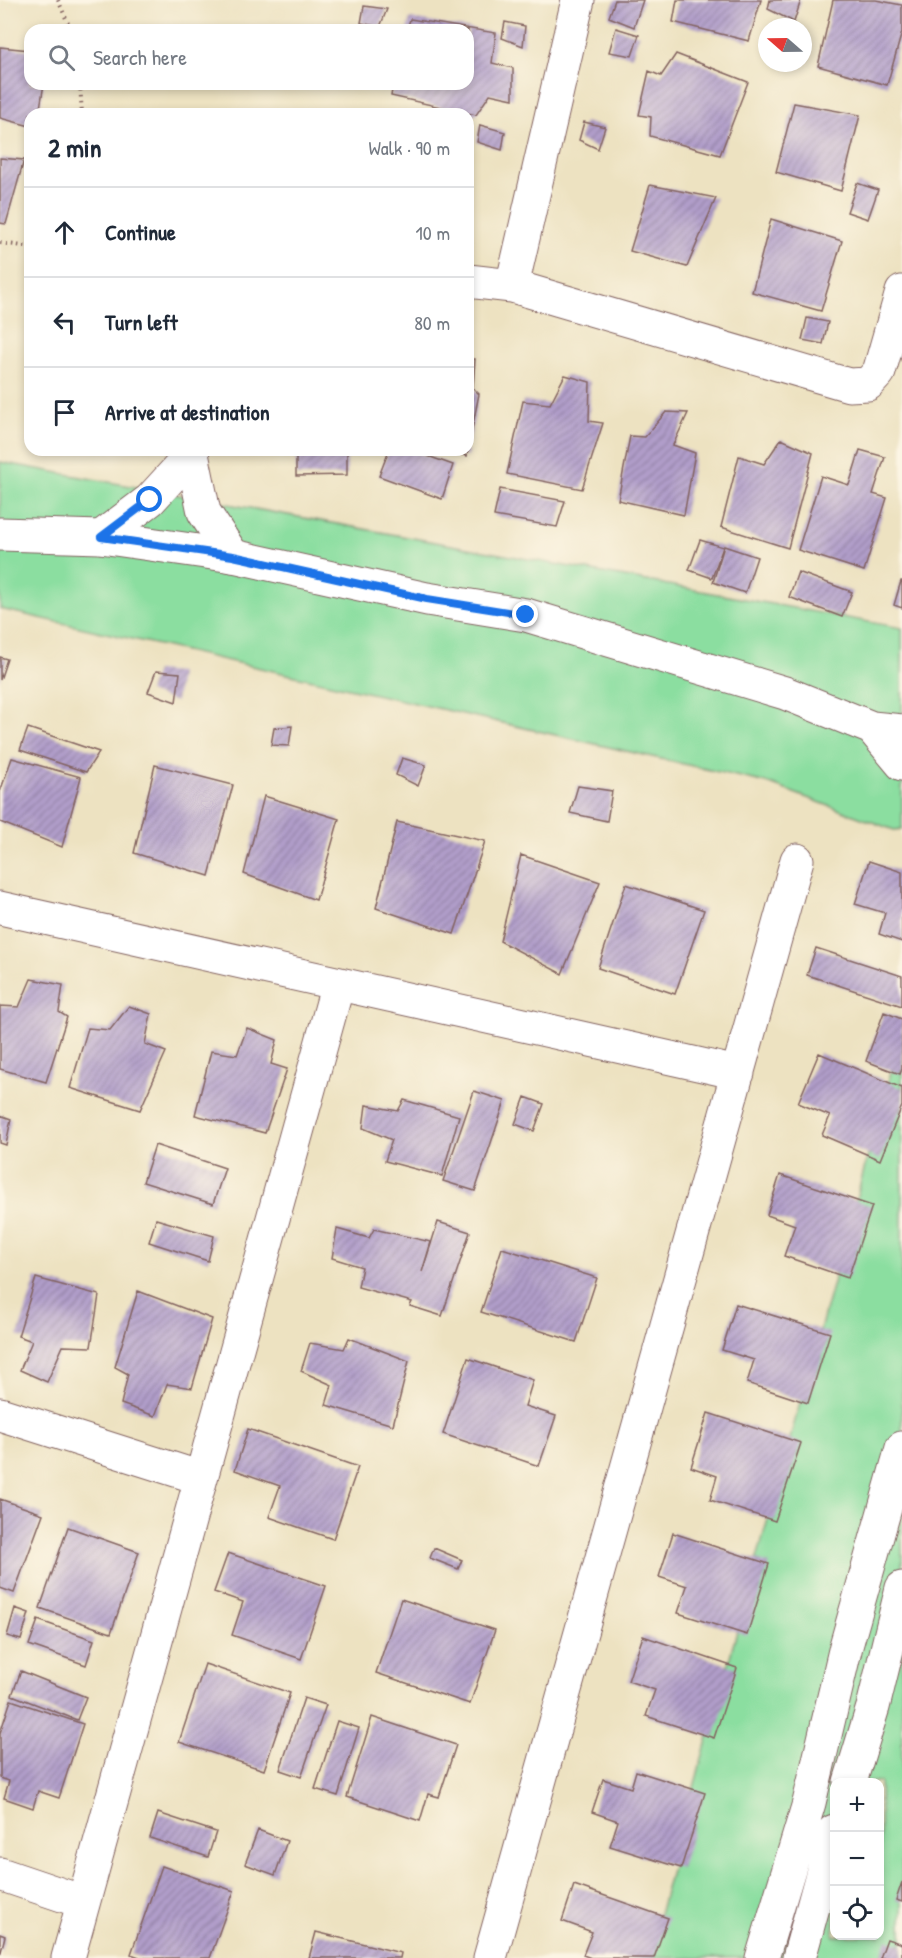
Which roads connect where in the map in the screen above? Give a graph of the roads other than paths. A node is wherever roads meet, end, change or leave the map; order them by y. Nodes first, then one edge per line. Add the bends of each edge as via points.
1 (578, 0) edge
2 (474, 282) edge
3 (512, 286) junction
4 (902, 292) edge
5 (188, 456) edge
6 (193, 456) edge
7 (0, 534) edge
8 (101, 537) junction
9 (233, 556) junction
10 (887, 729) edge
11 (902, 764) edge
12 (797, 860) dead end
13 (0, 908) edge
14 (338, 984) junction
15 (738, 1073) junction
16 (0, 1414) edge
17 (902, 1448) edge
18 (201, 1478) junction
19 (902, 1588) edge
20 (851, 1778) edge
21 (830, 1846) edge
22 (0, 1874) edge
23 (83, 1902) junction
24 (68, 1958) edge
25 (490, 1958) edge
26 (762, 1958) edge
27 (799, 1958) edge

1 - 3 street
2 - 3 street
3 - 4 street via 849,385 868,384 879,372
5 - 8 street via 150,500
6 - 9 street via 204,512
7 - 8 street
8 - 9 street
9 - 10 street via 427,599 526,615 785,693
10 - 11 street
12 - 15 street
13 - 14 street
14 - 15 street
14 - 18 street
15 - 25 street
16 - 18 street
17 - 26 street via 846,1646 809,1803
18 - 23 street
19 - 20 street
21 - 27 street
22 - 23 street
23 - 24 street

